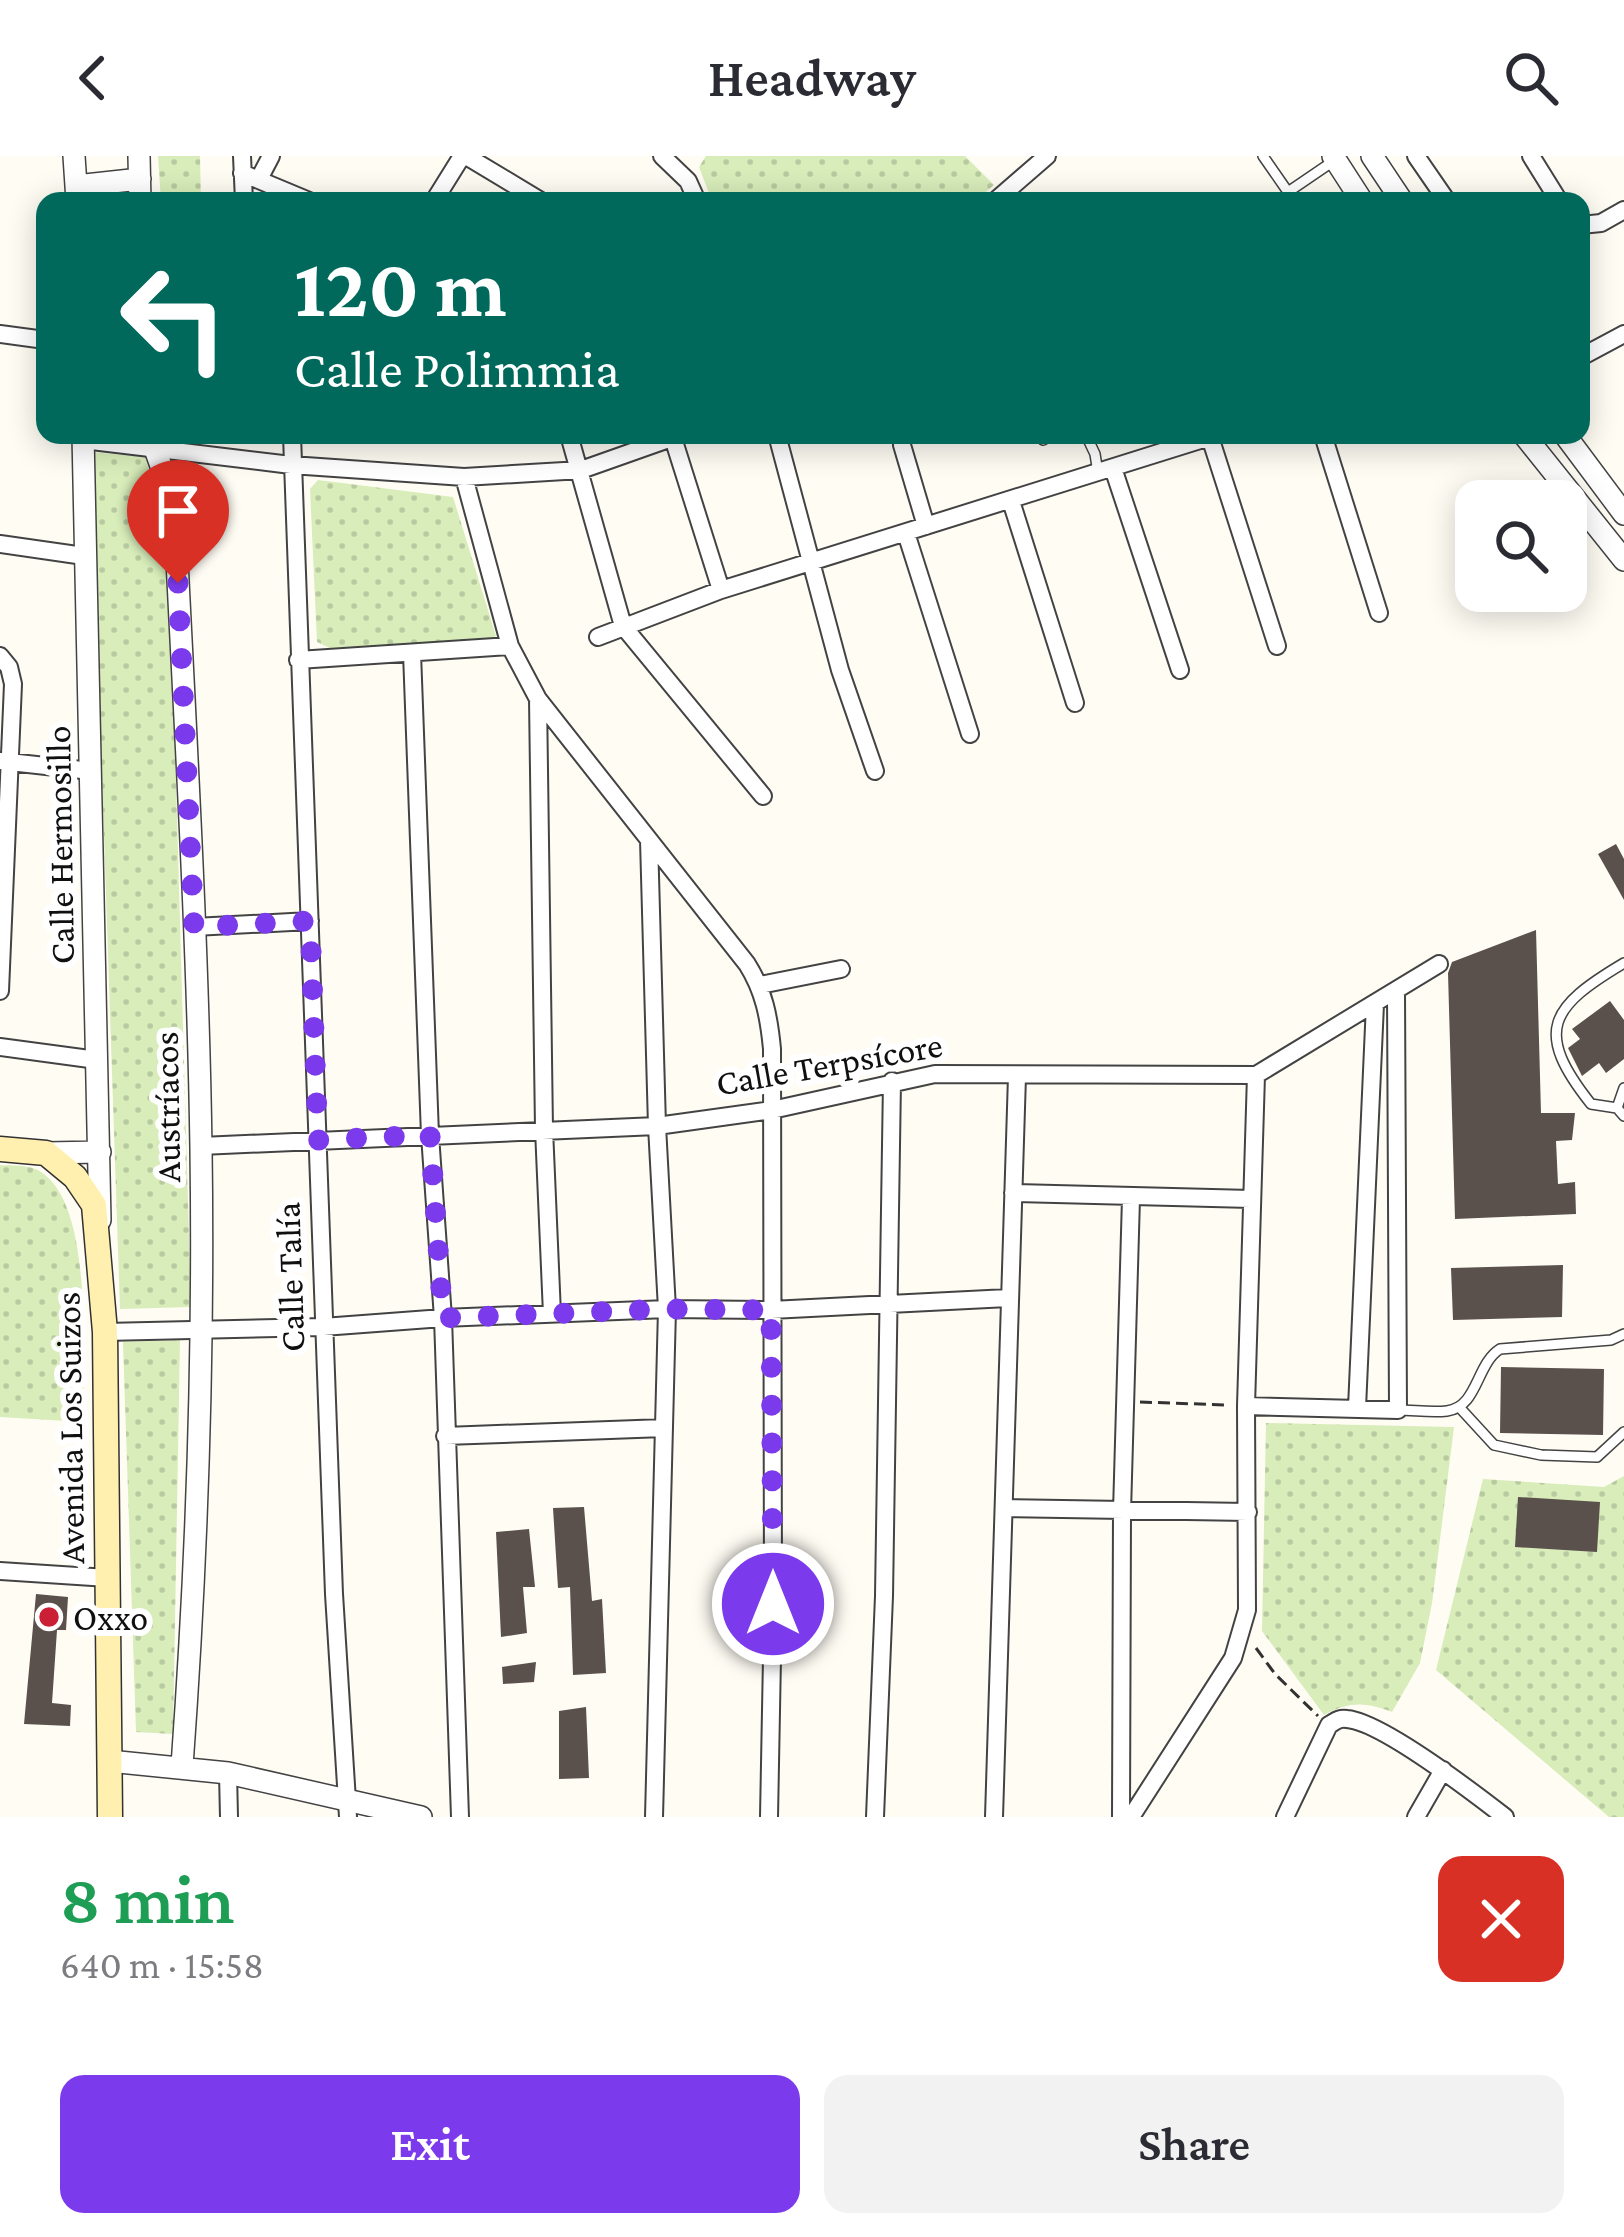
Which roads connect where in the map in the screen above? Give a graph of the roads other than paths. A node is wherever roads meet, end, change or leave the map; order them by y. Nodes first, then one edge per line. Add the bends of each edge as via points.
1 (74, 156) edge
2 (271, 156) edge
3 (464, 156) edge
4 (662, 156) edge
5 (1047, 156) edge
6 (1263, 156) edge
7 (1372, 156) edge
8 (1416, 156) edge
9 (1531, 156) edge
10 (1334, 158) edge
11 (248, 170) edge
12 (139, 179) edge
13 (76, 192) edge
14 (80, 192) edge
15 (292, 192) edge
16 (440, 192) edge
17 (526, 192) edge
18 (693, 192) edge
19 (1005, 192) edge
20 (1287, 192) edge
21 (1295, 192) edge
22 (1355, 192) edge
23 (1396, 192) edge
24 (1441, 192) edge
25 (1553, 192) edge
26 (1624, 210) edge
27 (1590, 224) edge
28 (0, 334) edge
29 (1624, 334) edge
30 (36, 339) edge
31 (1590, 352) edge
32 (83, 444) edge
33 (153, 444) edge
34 (164, 444) edge
35 (292, 444) edge
36 (572, 444) edge
37 (654, 444) edge
38 (679, 444) edge
39 (779, 444) edge
40 (1090, 444) edge
41 (1189, 444) edge
42 (1215, 444) edge
43 (1326, 444) edge
44 (1531, 444) edge
45 (1572, 444) edge
46 (902, 446) dead end
47 (291, 465) junction
48 (580, 470) junction
49 (1106, 471) junction
50 (464, 477) junction
51 (1011, 500) junction
52 (1624, 514) edge
53 (926, 526) junction
54 (906, 533) junction
55 (0, 544) edge
56 (84, 556) junction
57 (1624, 560) edge
58 (812, 564) junction
59 (721, 590) junction
60 (1379, 613) dead end
61 (622, 626) junction
62 (598, 637) dead end
63 (510, 646) junction
64 (1276, 646) dead end
65 (412, 653) junction
66 (0, 656) edge
67 (298, 660) junction
68 (1180, 670) dead end
69 (538, 699) junction
70 (1075, 703) dead end
71 (970, 734) dead end
72 (6, 761) edge
73 (91, 771) junction
74 (875, 771) dead end
75 (763, 796) dead end
76 (649, 839) junction
77 (310, 921) junction
78 (194, 927) junction
79 (1624, 963) edge
80 (1439, 964) dead end
81 (841, 969) dead end
82 (760, 985) junction
83 (0, 991) edge
84 (1396, 992) junction
85 (1376, 1004) junction
86 (0, 1047) edge
87 (97, 1060) junction
88 (1256, 1075) junction
89 (1017, 1076) junction
90 (892, 1081) junction
91 (1624, 1088) edge
92 (772, 1110) junction
93 (1620, 1112) edge
94 (657, 1126) junction
95 (544, 1129) junction
96 (430, 1135) junction
97 (318, 1140) junction
98 (201, 1146) junction
99 (0, 1149) edge
100 (100, 1152) junction
101 (46, 1153) junction
102 (1013, 1193) junction
103 (1130, 1198) junction
104 (1251, 1199) junction
105 (100, 1254) junction
106 (1008, 1298) junction
107 (890, 1305) junction
108 (667, 1309) junction
109 (771, 1310) junction
110 (552, 1314) junction
111 (443, 1318) junction
112 (323, 1328) junction
113 (202, 1331) junction
114 (105, 1332) junction
115 (1624, 1334) edge
116 (1246, 1406) junction
117 (1357, 1408) junction
118 (1460, 1408) junction
119 (1398, 1410) junction
120 (664, 1428) junction
121 (1624, 1432) edge
122 (445, 1436) junction
123 (1004, 1508) junction
124 (1122, 1512) junction
125 (1248, 1512) junction
126 (0, 1571) edge
127 (108, 1578) junction
128 (109, 1761) junction
129 (182, 1766) junction
130 (1443, 1770) junction
131 (228, 1773) junction
132 (348, 1808) edge
133 (398, 1814) edge
134 (110, 1817) edge
135 (229, 1817) edge
136 (422, 1817) edge
137 (460, 1817) edge
138 (654, 1817) edge
139 (769, 1817) edge
140 (875, 1817) edge
141 (994, 1817) edge
142 (1121, 1817) edge
143 (1131, 1817) edge
144 (1285, 1817) edge
145 (1417, 1817) edge
146 (1504, 1817) edge

1 - 13 street
2 - 11 street
3 - 16 street
3 - 17 street
4 - 18 street
5 - 19 street
6 - 20 lane
7 - 23 street
8 - 24 street
9 - 25 street
10 - 21 lane
10 - 22 street
11 - 15 street
12 - 14 street
26 - 27 street
28 - 30 street
29 - 31 street
32 - 56 street, Calle Hermosillo
33 - 78 street, Austríacos via 176,540
34 - 47 street
35 - 47 street, Calle Talía
36 - 48 street
37 - 48 street
38 - 59 street
39 - 58 street
40 - 49 lane
41 - 49 street
42 - 64 street
43 - 60 street
44 - 57 street
45 - 52 street
46 - 53 street
47 - 50 street
47 - 67 street, Calle Talía
48 - 50 street
48 - 61 street
49 - 51 street
49 - 68 street
50 - 63 street
51 - 53 street
51 - 70 street
53 - 54 street
54 - 58 street
54 - 71 street
55 - 56 street
56 - 73 street, Calle Hermosillo
58 - 59 street
58 - 74 street
59 - 61 street
61 - 62 street
61 - 75 street
63 - 65 street
63 - 69 street
65 - 67 street
65 - 96 street
66 - 72 street via 13,684
67 - 77 street, Calle Talía
69 - 76 street
69 - 95 street
72 - 73 street
72 - 83 street
73 - 87 street, Calle Hermosillo
76 - 82 street
76 - 94 street
77 - 78 street
77 - 97 street, Calle Talía
78 - 98 street, Austríacos
79 - 93 lane via 1588,984 1555,1030 1572,1081 1591,1104
80 - 84 street
81 - 82 street
82 - 92 street
84 - 85 street
84 - 119 street
85 - 88 street
85 - 117 street
86 - 87 street
87 - 100 street, Calle Hermosillo
88 - 89 street, Calle Terpsícore
88 - 104 street
89 - 90 street, Calle Terpsícore
89 - 102 street
90 - 92 street, Calle Terpsícore
90 - 107 street
91 - 93 lane
92 - 94 street, Calle Terpsícore
92 - 109 street
94 - 95 street, Calle Terpsícore
94 - 108 street
95 - 96 street, Calle Terpsícore
95 - 110 street
96 - 97 street, Calle Terpsícore
96 - 111 street
97 - 98 street, Calle Terpsícore
97 - 112 street, Calle Talía
98 - 113 street, Austríacos
99 - 101 main road
100 - 101 street
100 - 105 street, Calle Hermosillo
101 - 105 main road, Avenida Los Suizos via 94,1204
102 - 103 street
102 - 106 street
103 - 104 street
103 - 124 street
104 - 116 street
105 - 114 main road, Avenida Los Suizos
106 - 107 street
106 - 123 street
107 - 109 street
107 - 140 street
108 - 109 street
108 - 110 street
108 - 120 street
109 - 139 street
110 - 111 street
111 - 112 street
111 - 122 street
112 - 113 street
112 - 132 street, Calle Talía
113 - 114 street
113 - 129 street, Austríacos
114 - 127 main road, Avenida Los Suizos
115 - 118 lane via 1500,1349
116 - 117 street
116 - 125 street
117 - 119 street
118 - 119 lane
118 - 121 lane via 1494,1445 1541,1455 1597,1457
120 - 122 street
120 - 138 street
122 - 137 street
123 - 124 street
123 - 141 street
124 - 125 street
124 - 142 street
125 - 143 street via 1244,1628 1233,1658
126 - 127 street
127 - 128 main road, Avenida Los Suizos
128 - 129 street
128 - 134 main road, Avenida Los Suizos
129 - 131 street
130 - 144 street via 1363,1724 1337,1722
130 - 145 street
130 - 146 street
131 - 132 street
131 - 135 street
132 - 133 street
133 - 136 street

